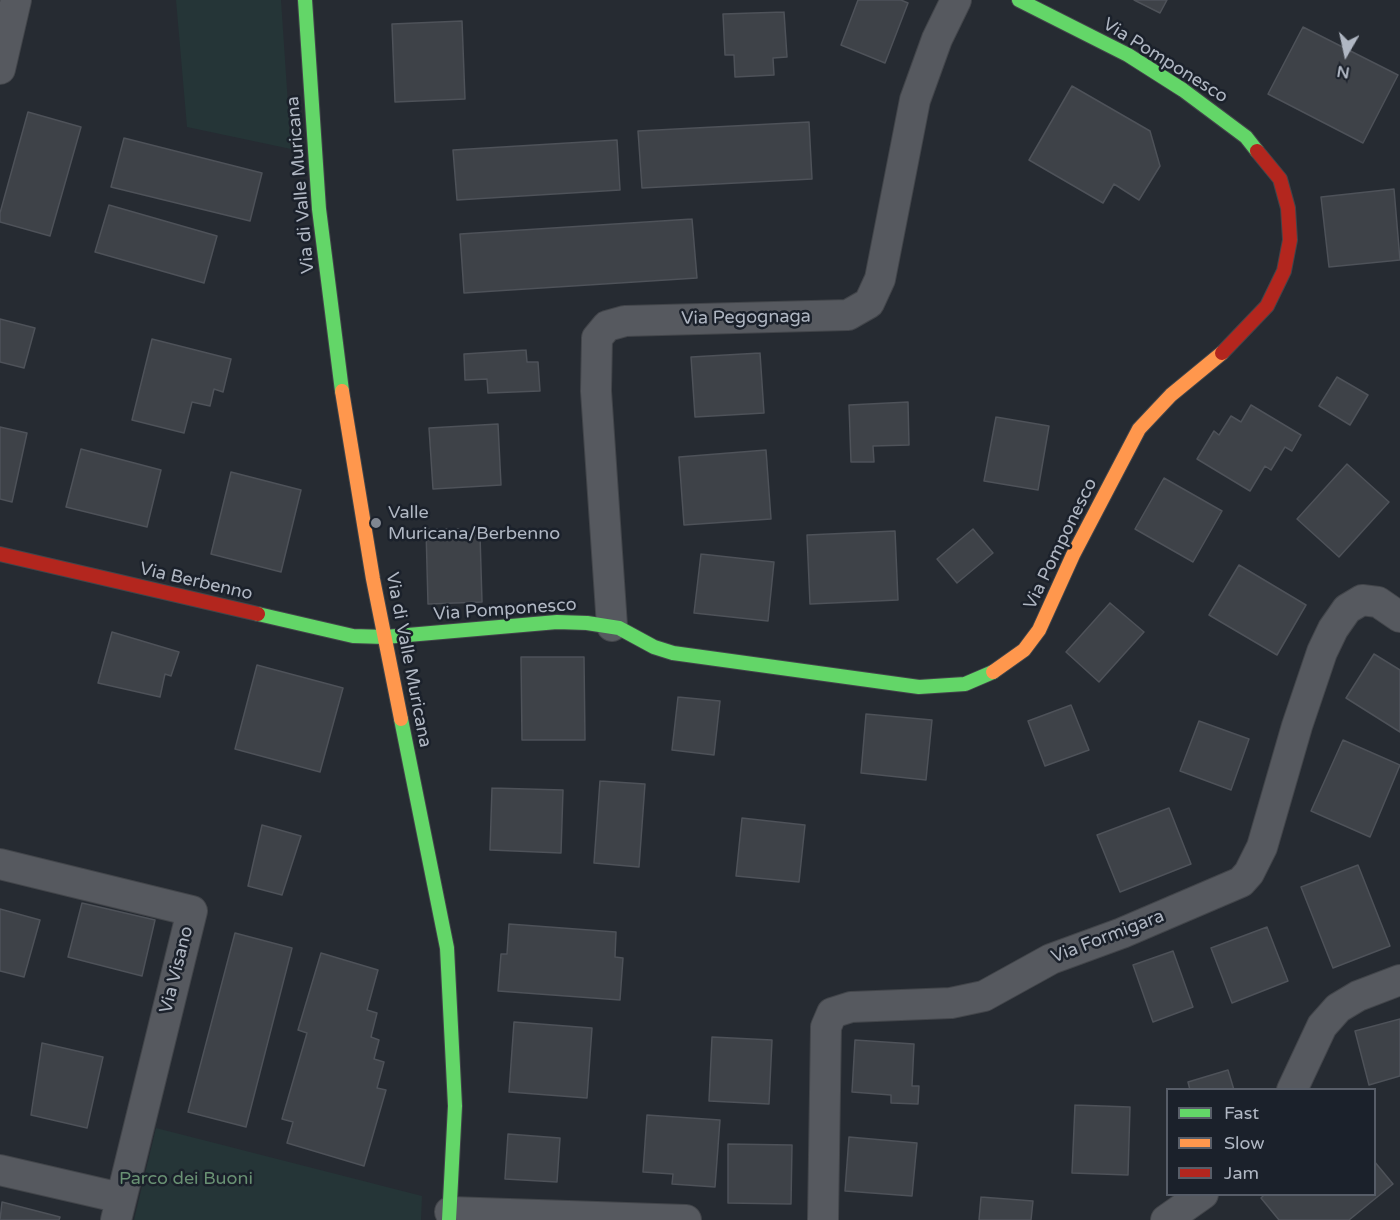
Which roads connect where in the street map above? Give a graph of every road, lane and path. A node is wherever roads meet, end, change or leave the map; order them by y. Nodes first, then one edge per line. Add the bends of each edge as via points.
1 (16, 0) edge
2 (305, 0) edge
3 (956, 0) edge
4 (1019, 0) edge
5 (0, 69) edge
6 (0, 554) edge
7 (1400, 617) edge
8 (612, 626) junction
9 (385, 637) junction
10 (0, 864) edge
11 (1400, 980) edge
12 (1292, 1088) edge
13 (0, 1170) edge
14 (1200, 1196) edge
15 (118, 1209) edge
16 (450, 1216) edge
17 (686, 1220) edge
18 (823, 1220) edge
19 (1166, 1220) edge

1 - 5 street
2 - 9 street, Via di Valle Muricana via 319,209 342,388
3 - 8 street, Via Pegognaga via 915,100 883,267 878,289 869,303 848,315 625,321 607,326 597,338 596,391
4 - 8 street, Via Pomponesco via 1156,72 1230,124 1258,149 1280,179 1289,218 1287,257 1280,283 1270,300 1232,345 1171,395 1144,423 1073,555 1039,630 1024,650 986,676 944,687 873,681 673,653
6 - 9 street, Via Berbenno via 342,634
7 - 18 street, Via Formigara via 1378,602 1362,600 1347,609 1333,629 1297,726 1262,847 1250,873 1241,882 1051,959 984,996 951,1003 851,1007 832,1013 826,1027
8 - 9 street, Via Pomponesco via 557,622
9 - 16 street, Via di Valle Muricana via 447,948 455,1106
10 - 15 street, Via Visano via 192,912
11 - 12 street via 1338,1008 1322,1026
13 - 15 street
14 - 19 street
16 - 17 street

